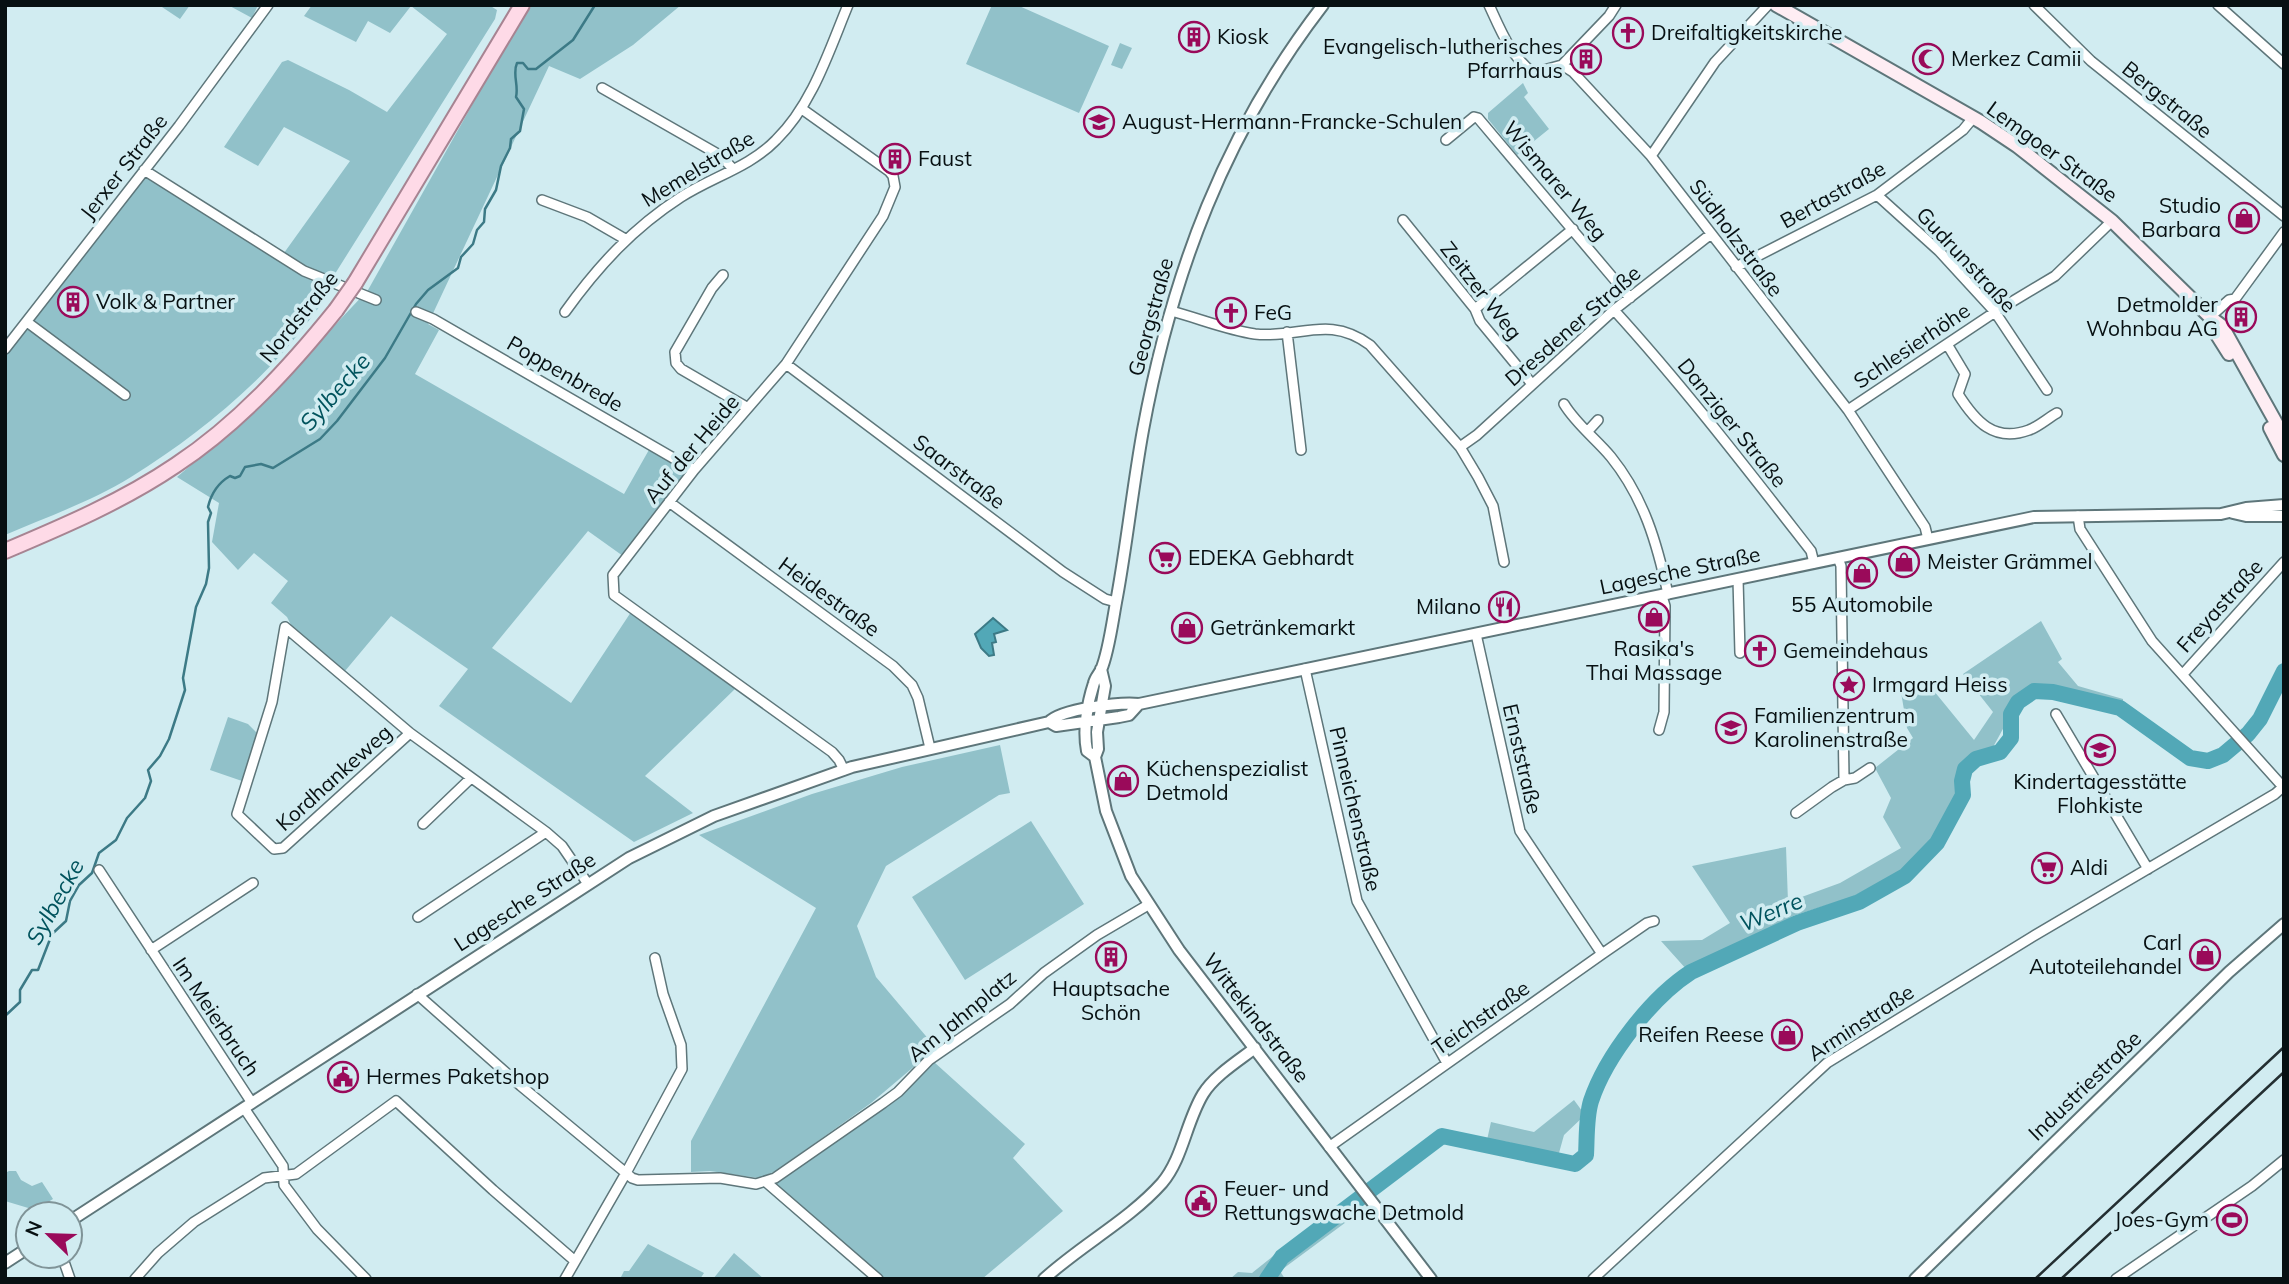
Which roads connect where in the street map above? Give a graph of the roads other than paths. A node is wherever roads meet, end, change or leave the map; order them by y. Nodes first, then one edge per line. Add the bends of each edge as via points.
1 (268, 5) edge
2 (523, 5) edge
3 (848, 5) edge
4 (1323, 5) edge
5 (1489, 5) edge
6 (1616, 5) edge
7 (1768, 5) edge
8 (1776, 5) edge
9 (2034, 5) edge
10 (2218, 5) edge
11 (2284, 64) edge
12 (1562, 65) junction
13 (602, 88) dead end
14 (802, 109) junction
15 (1973, 118) junction
16 (1446, 140) dead end
17 (1651, 156) junction
18 (733, 169) junction
19 (144, 170) junction
20 (1877, 195) junction
21 (542, 200) dead end
22 (2284, 216) edge
23 (1403, 220) dead end
24 (2112, 221) junction
25 (1573, 229) junction
26 (2284, 232) edge
27 (1711, 234) junction
28 (625, 239) junction
29 (1736, 267) junction
30 (723, 275) dead end
31 (1630, 299) junction
32 (376, 300) dead end
33 (1475, 309) junction
34 (1614, 310) junction
35 (1171, 311) junction
36 (416, 312) dead end
37 (565, 312) dead end
38 (1996, 312) junction
39 (2210, 317) junction
40 (27, 322) junction
41 (1287, 332) junction
42 (1947, 344) junction
43 (5, 349) edge
44 (786, 364) junction
45 (1532, 384) junction
46 (2047, 390) dead end
47 (125, 396) dead end
48 (1564, 404) dead end
49 (748, 408) junction
50 (1848, 411) junction
51 (2057, 413) dead end
52 (1598, 420) dead end
53 (1588, 431) junction
54 (2284, 437) edge
55 (1460, 447) junction
56 (1301, 450) dead end
57 (2284, 455) edge
58 (694, 470) junction
59 (669, 502) junction
60 (2284, 505) edge
61 (2232, 513) junction
62 (2078, 516) junction
63 (2284, 516) edge
64 (1928, 539) junction
65 (5, 551) edge
66 (1839, 558) junction
67 (1504, 562) dead end
68 (2284, 562) edge
69 (1814, 563) junction
70 (1738, 579) junction
71 (1665, 595) junction
72 (1116, 602) junction
73 (1476, 634) junction
74 (1740, 653) dead end
75 (1101, 669) junction
76 (1305, 669) junction
77 (2183, 674) junction
78 (1139, 704) junction
79 (1102, 708) junction
80 (1088, 709) junction
81 (2056, 715) dead end
82 (1099, 720) junction
83 (1049, 722) junction
84 (1086, 722) junction
85 (1659, 730) dead end
86 (410, 733) junction
87 (930, 748) junction
88 (1095, 757) junction
89 (1870, 768) dead end
90 (844, 770) junction
91 (471, 778) junction
92 (1844, 780) junction
93 (2283, 787) edge
94 (1796, 813) dead end
95 (423, 824) dead end
96 (546, 832) junction
97 (2148, 869) junction
98 (99, 870) dead end
99 (253, 883) dead end
100 (588, 884) junction
101 (1148, 905) junction
102 (418, 916) dead end
103 (1654, 921) dead end
104 (2284, 924) edge
105 (151, 950) junction
106 (1602, 954) junction
107 (655, 958) dead end
108 (417, 994) junction
109 (1255, 1048) junction
110 (1447, 1063) junction
111 (248, 1106) junction
112 (1329, 1147) junction
113 (2284, 1160) edge
114 (626, 1173) junction
115 (284, 1175) junction
116 (766, 1182) junction
117 (84, 1212) edge
118 (575, 1261) junction
119 (135, 1279) edge
120 (366, 1279) edge
121 (565, 1279) edge
122 (878, 1279) edge
123 (1044, 1279) edge
124 (1431, 1279) edge
125 (1593, 1279) edge
126 (1915, 1279) edge
127 (2116, 1279) edge

1 - 19 street, Jerxer Straße
2 - 65 main road, Nordstraße, bridge via 355,283 289,365 254,401 177,464 80,519
3 - 14 street, Memelstraße
4 - 35 street, Georgstraße via 1232,147 1195,233
5 - 12 street via 1519,62 1533,73
6 - 12 street
7 - 17 street via 1716,62
8 - 15 main road, Lemgoer Straße
9 - 22 street, Bergstraße via 2091,61
10 - 11 street
12 - 17 street, Südholzstraße
13 - 18 street via 721,156
14 - 18 street, Memelstraße via 767,149
14 - 44 street, Auf der Heide via 889,171 895,187 883,216
15 - 20 street, Bertastraße
15 - 24 main road, Lemgoer Straße
16 - 25 street, Wismarer Weg via 1478,118
17 - 27 street, Südholzstraße
18 - 28 street, Memelstraße via 682,196
19 - 32 street via 304,271
19 - 40 street, Jerxer Straße
20 - 29 street, Bertastraße
20 - 38 street, Gudrunstraße via 1939,251
21 - 28 street via 587,217
23 - 33 street, Zeitzer Weg
24 - 38 street, Schlesierhöhe via 2054,276
24 - 39 main road, Lemgoer Straße
25 - 31 street, Wismarer Weg
25 - 33 street
26 - 39 street via 2235,299
27 - 29 street, Südholzstraße
27 - 31 street, Dresdener Straße
28 - 37 street, Memelstraße
29 - 50 street, Südholzstraße
30 - 49 street via 675,352 676,363
31 - 34 street, Dresdener Straße
33 - 45 street, Zeitzer Weg
34 - 45 street, Dresdener Straße
34 - 69 street, Danziger Straße via 1718,431 1811,551
35 - 41 street via 1255,334
35 - 72 street, Georgstraße via 1143,429
36 - 58 street, Poppenbrede
38 - 42 street, Schlesierhöhe
38 - 46 street, Gudrunstraße
39 - 54 main road, Lemgoer Straße via 2225,330
39 - 57 main road, Lemgoer Straße
40 - 43 street, Jerxer Straße
40 - 47 street
41 - 55 street via 1334,328 1354,334 1370,345
41 - 56 street
42 - 50 street, Schlesierhöhe
42 - 51 street via 1965,374 1958,394 1987,429 2005,433 2028,430
44 - 49 street, Auf der Heide
44 - 72 street, Saarstraße via 1063,572
45 - 55 street, Dresdener Straße
48 - 53 street
49 - 58 street, Auf der Heide
50 - 64 street, Südholzstraße via 1925,527
52 - 53 street
53 - 71 street via 1641,503 1651,527
55 - 67 street via 1493,506
58 - 59 street, Auf der Heide
59 - 87 street, Heidestraße via 892,666 912,685
59 - 90 street, Auf der Heide via 613,575 614,595 832,752
60 - 61 street, Lagesche Straße
61 - 62 street, Lagesche Straße
61 - 63 street, Lagesche Straße
62 - 64 street, Lagesche Straße via 2034,517
62 - 77 street via 2080,529 2152,641
64 - 66 street, Lagesche Straße
66 - 69 street, Lagesche Straße
66 - 92 street
68 - 77 street, Freyastraße
69 - 70 street, Lagesche Straße
70 - 71 street, Lagesche Straße
70 - 74 street
71 - 73 street, Lagesche Straße
71 - 85 street via 1664,712
72 - 75 street, Georgstraße
73 - 76 street, Lagesche Straße
73 - 106 street, Ernststraße via 1520,831
75 - 79 street, Georgstraße via 1106,681
75 - 80 street, Georgstraße
76 - 78 street, Lagesche Straße
76 - 110 street, Pinneichenstraße via 1357,901
77 - 93 street
78 - 79 street, Lagesche Straße
78 - 82 street, Lagesche Straße via 1129,715
79 - 80 street, Lagesche Straße
79 - 82 street, Wittekindstraße
80 - 83 street, Lagesche Straße via 1055,716
80 - 84 street, Georgstraße
81 - 97 street
82 - 84 street, Lagesche Straße
82 - 88 street, Wittekindstraße
83 - 84 street, Lagesche Straße via 1056,726
83 - 87 street, Lagesche Straße
84 - 88 street, Wittekindstraße via 1087,751
86 - 86 street, Kordhankeweg via 285,627 272,702 237,814 274,849 283,848
86 - 91 street
87 - 90 street, Lagesche Straße
88 - 101 street, Wittekindstraße via 1106,811 1131,876
89 - 92 street
90 - 100 street, Lagesche Straße via 714,816
91 - 95 street
91 - 96 street
92 - 94 street
93 - 97 street, Arminstraße
96 - 100 street via 562,846
96 - 102 street
97 - 125 street, Arminstraße via 1827,1063
98 - 105 street, Im Meierbruch
99 - 105 street, Im Meierbruch
100 - 108 street, Lagesche Straße
101 - 109 street, Wittekindstraße
101 - 116 street, Am Jahnplatz via 1044,973 1010,1004 929,1060 898,1092
103 - 106 street, Teichstraße
104 - 126 street, Industriestraße via 2229,972
105 - 111 street, Im Meierbruch
106 - 110 street, Teichstraße
107 - 114 street via 681,1045 682,1069
108 - 111 street, Lagesche Straße
108 - 114 street
109 - 112 street, Wittekindstraße
109 - 123 street via 1204,1092 1163,1181
110 - 112 street, Teichstraße
111 - 115 street, Im Meierbruch
111 - 117 street, Lagesche Straße
112 - 124 street, Wittekindstraße
113 - 127 street
114 - 116 street via 638,1180
114 - 118 street
115 - 118 street via 296,1174 396,1101
115 - 119 street via 264,1178 194,1222
115 - 120 street, Im Meierbruch via 284,1185 317,1229
116 - 122 street
118 - 121 street

